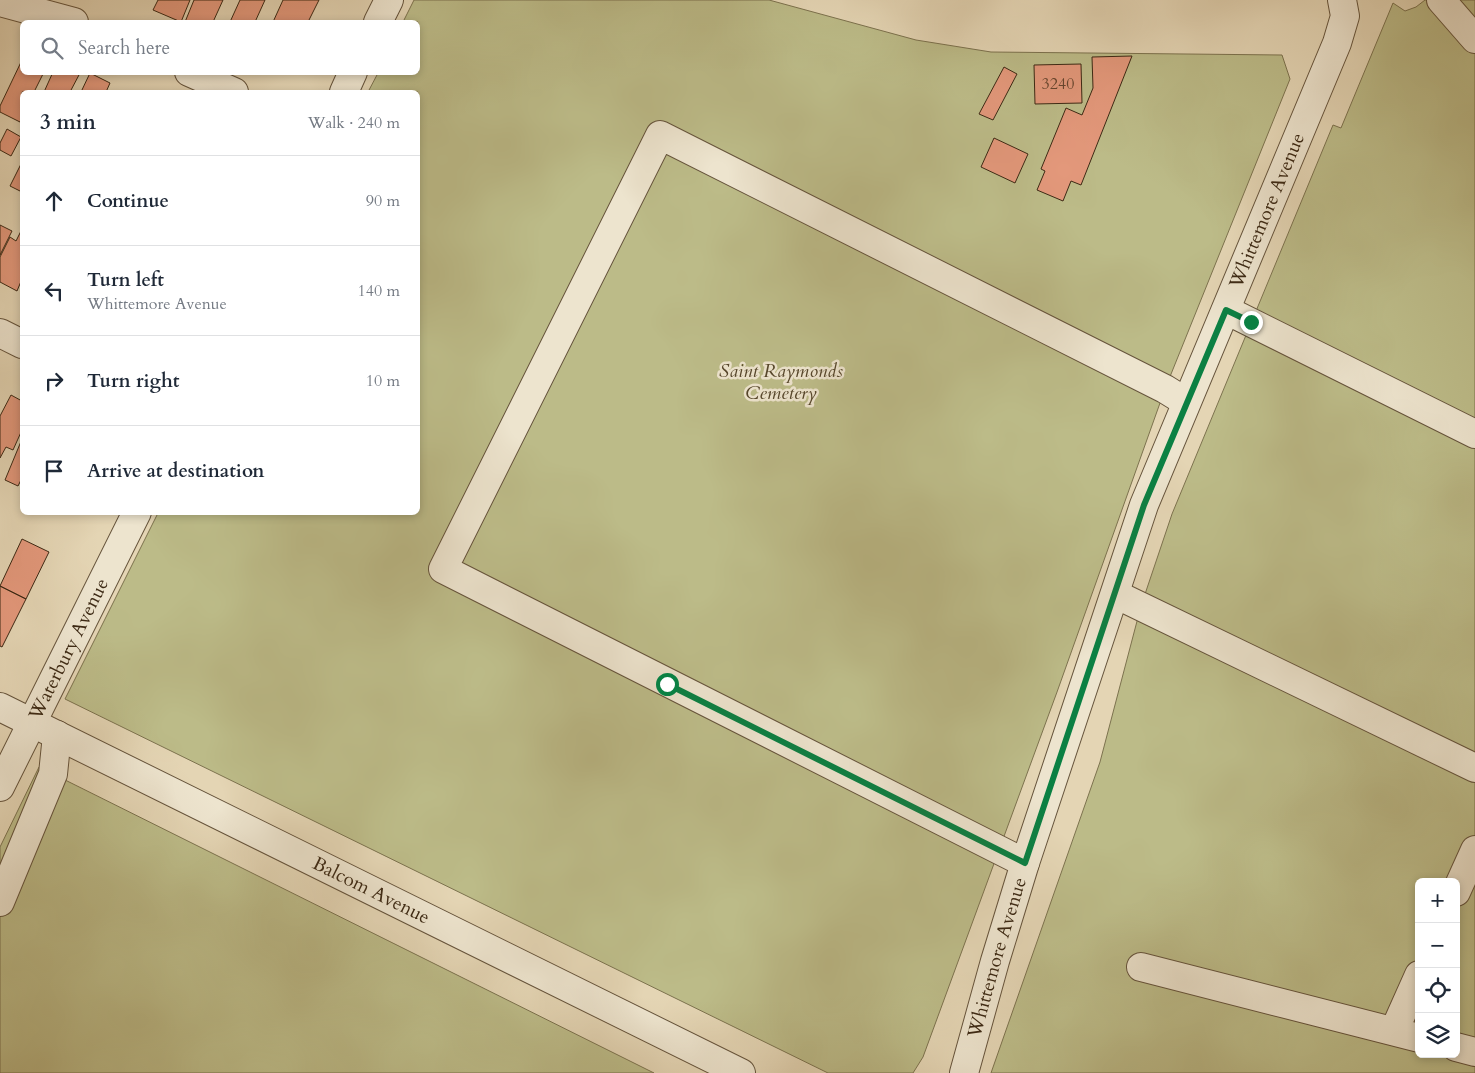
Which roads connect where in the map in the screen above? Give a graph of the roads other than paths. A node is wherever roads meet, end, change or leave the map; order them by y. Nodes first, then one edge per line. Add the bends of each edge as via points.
1 (389, 0) edge
2 (1342, 0) edge
3 (1441, 0) edge
4 (0, 2) edge
5 (67, 20) edge
6 (379, 20) edge
7 (1475, 39) edge
8 (196, 75) edge
9 (352, 75) edge
10 (230, 90) edge
11 (345, 90) edge
12 (1226, 310) junction
13 (0, 333) edge
14 (20, 343) edge
15 (1186, 402) junction
16 (1475, 434) edge
17 (136, 515) edge
18 (1115, 594) junction
19 (0, 706) edge
20 (32, 723) junction
21 (58, 735) junction
22 (1475, 768) edge
23 (0, 786) edge
24 (1475, 850) edge
25 (1025, 863) junction
26 (1460, 883) edge
27 (0, 902) edge
28 (1141, 967) dead end
29 (1415, 993) edge
30 (1406, 1034) edge
31 (1460, 1048) edge
32 (1475, 1052) edge
33 (742, 1073) edge
34 (964, 1073) edge

1 - 6 street
2 - 12 street, Whittemore Avenue via 1345,16 1341,34
3 - 7 street
4 - 5 street
8 - 10 street
9 - 11 street
12 - 15 street, Whittemore Avenue
12 - 16 street
13 - 14 street
15 - 18 street, Whittemore Avenue via 1144,505
15 - 25 street via 660,135 443,569
17 - 20 street, Waterbury Avenue
18 - 22 street
18 - 25 street, Whittemore Avenue
19 - 20 street, Balcom Avenue
20 - 21 street, Balcom Avenue
20 - 23 street, Waterbury Avenue
21 - 27 street via 53,774
21 - 33 street, Balcom Avenue
24 - 26 street
25 - 34 street, Whittemore Avenue
28 - 30 street
29 - 30 street
31 - 32 street

